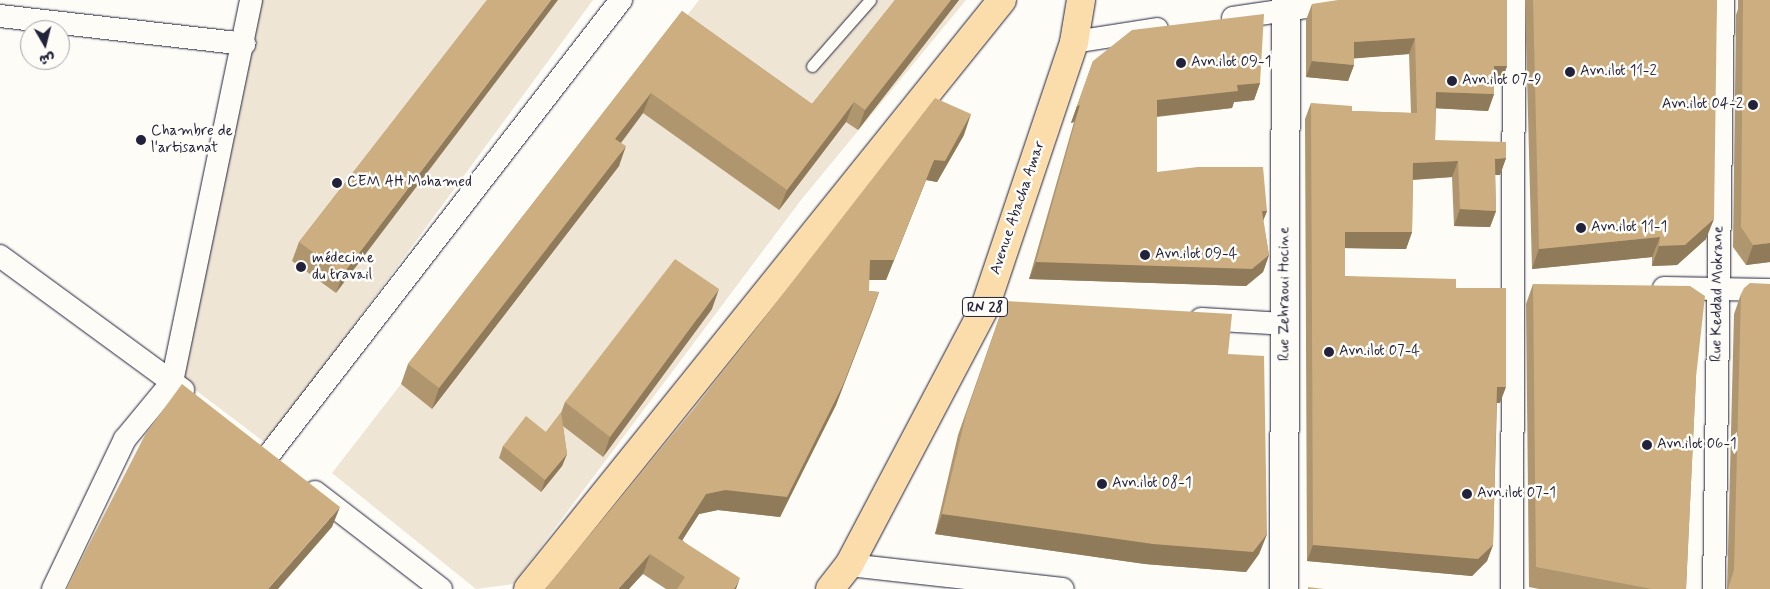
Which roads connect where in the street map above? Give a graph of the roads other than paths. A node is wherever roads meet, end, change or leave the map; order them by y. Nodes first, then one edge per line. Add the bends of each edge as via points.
1 (251, 0) edge
2 (621, 0) edge
3 (870, 0) edge
4 (1002, 0) edge
5 (1081, 0) edge
6 (1352, 0) edge
7 (1514, 0) edge
8 (1723, 0) edge
9 (1286, 5) edge
10 (0, 16) edge
11 (1209, 22) edge
12 (1180, 26) edge
13 (1074, 42) junction
14 (244, 44) junction
15 (812, 66) dead end
16 (0, 256) edge
17 (1639, 288) edge
18 (1718, 288) junction
19 (1770, 290) edge
20 (1178, 318) edge
21 (1285, 324) junction
22 (172, 382) junction
23 (202, 405) edge
24 (849, 565) junction
25 (53, 589) edge
26 (441, 589) edge
27 (528, 589) edge
28 (830, 589) edge
29 (1063, 589) edge
30 (1284, 589) edge
31 (1512, 589) edge
32 (1714, 589) edge

1 - 14 street
2 - 26 street via 276,462
3 - 15 lane
4 - 27 main road
5 - 13 main road, Avenue Abacha Amar / RN 28
6 - 9 street
7 - 31 street via 1521,286
8 - 18 street, Rue Keddad Mokrane
9 - 11 street
9 - 21 street, Rue Zehraoui Hocine
10 - 14 street
12 - 13 street
13 - 24 main road, Avenue Abacha Amar / RN 28 via 995,307
14 - 22 street
16 - 22 street
17 - 18 street
18 - 19 street
18 - 32 street, Rue Keddad Mokrane
20 - 21 street
21 - 30 street, Rue Zehraoui Hocine
22 - 23 street
22 - 25 street via 125,439
24 - 28 main road, Avenue Abacha Amar / RN 28
24 - 29 street

